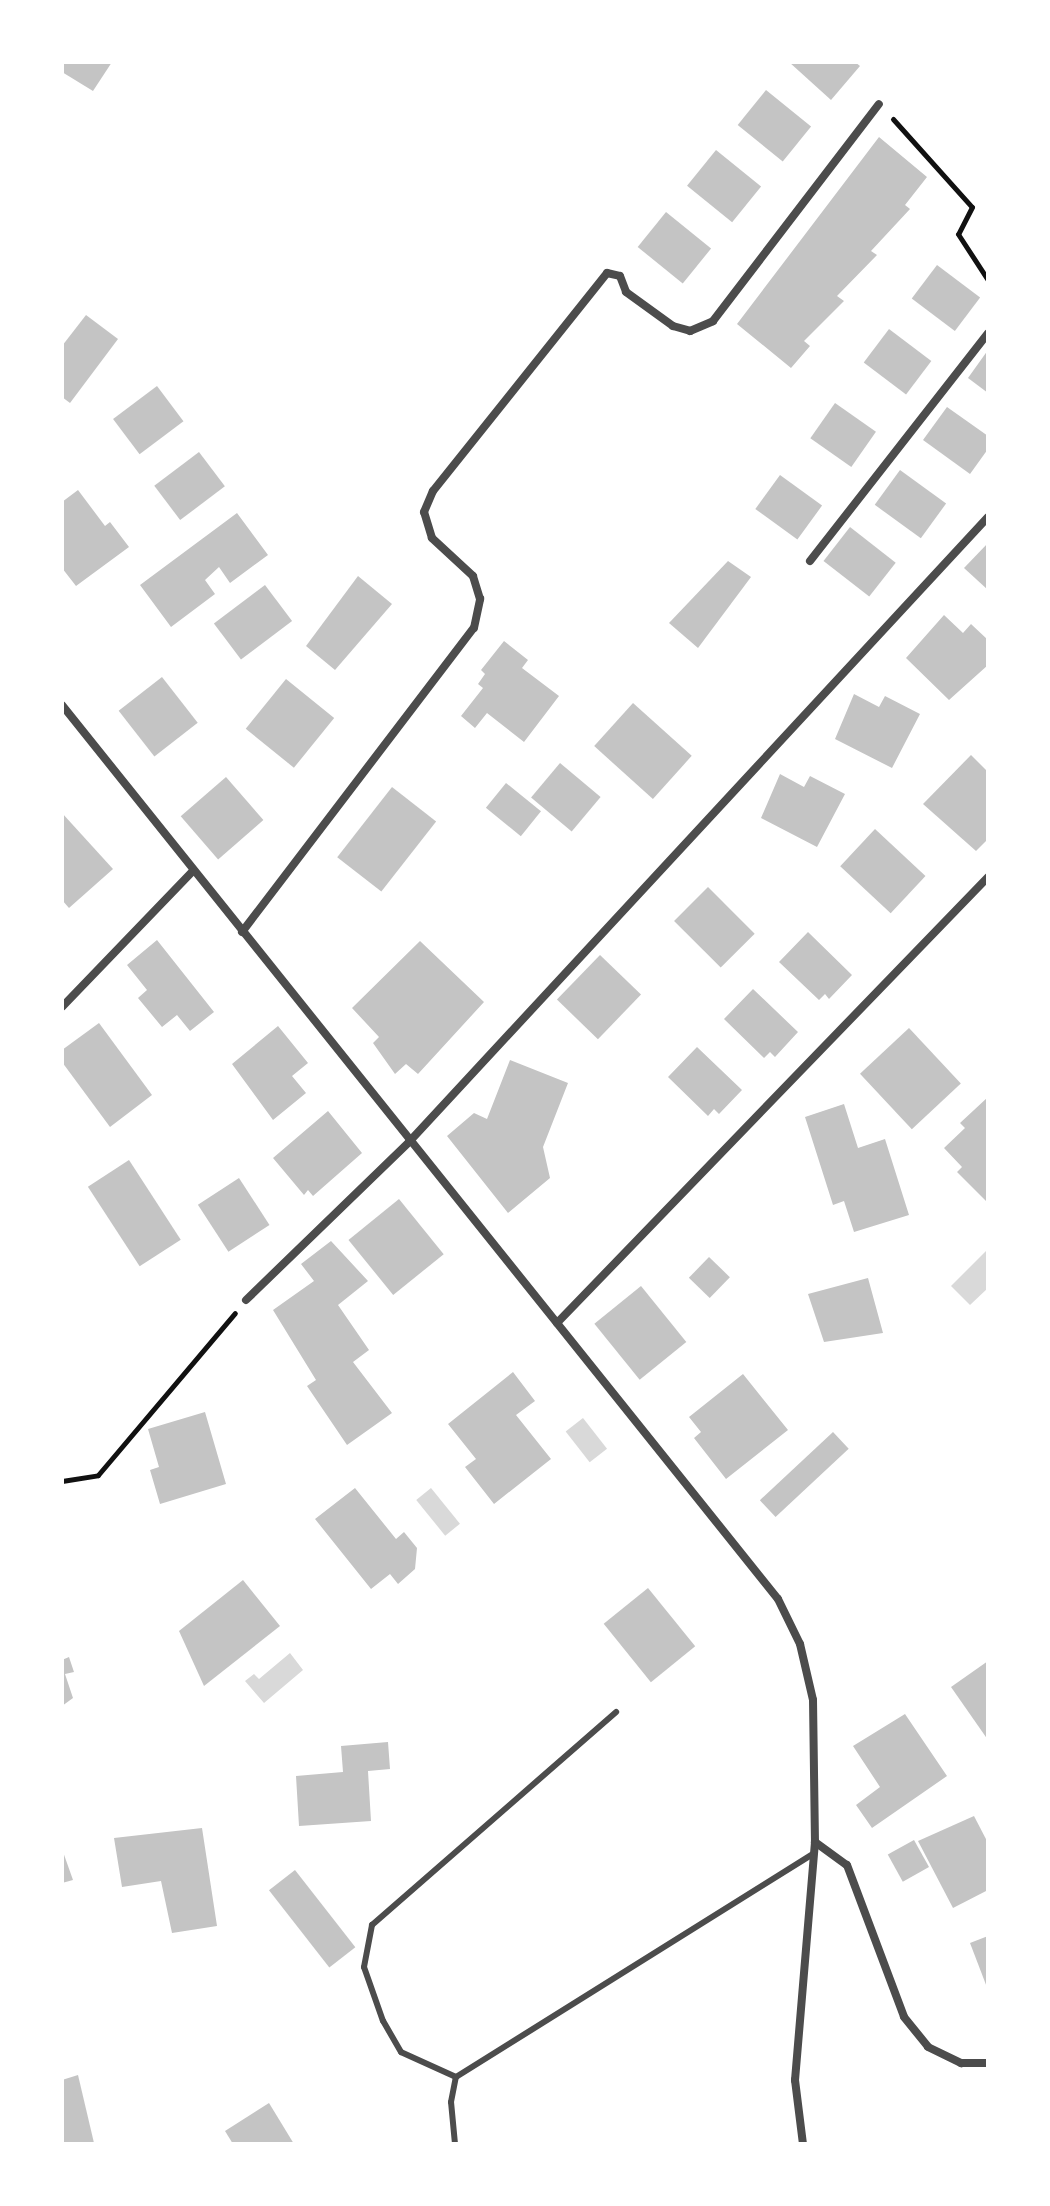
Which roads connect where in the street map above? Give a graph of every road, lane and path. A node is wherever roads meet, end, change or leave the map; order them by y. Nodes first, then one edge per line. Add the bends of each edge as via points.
1 (879, 104) joint
2 (988, 280) edge
3 (988, 333) edge
4 (988, 517) edge
5 (810, 561) dead end
6 (62, 705) edge
7 (192, 872) junction
8 (988, 877) edge
9 (242, 932) junction
10 (62, 1007) edge
11 (409, 1142) junction
12 (246, 1300) joint
13 (557, 1323) junction
14 (62, 1481) edge
15 (616, 1712) dead end
16 (815, 1842) junction
17 (813, 1854) junction
18 (988, 2063) edge
19 (456, 2077) junction
20 (455, 2144) edge
21 (803, 2144) edge

1 - 2 path via 972,207 958,234
1 - 9 street via 713,321 690,331 673,326 626,292 620,276 607,273 433,491 424,512 432,538 473,576 480,599 474,628
3 - 5 street
4 - 11 street
6 - 7 street
7 - 9 street
7 - 10 street
8 - 13 street
9 - 11 street
11 - 12 street
11 - 13 street
12 - 14 path via 98,1475
13 - 16 street via 778,1599 800,1644 813,1700
15 - 19 lane via 372,1925 364,1967 383,2021 401,2052
16 - 17 street
16 - 18 street via 847,1865 904,2017 928,2047 961,2063
17 - 19 lane
17 - 21 street via 795,2080
19 - 20 lane via 451,2102

